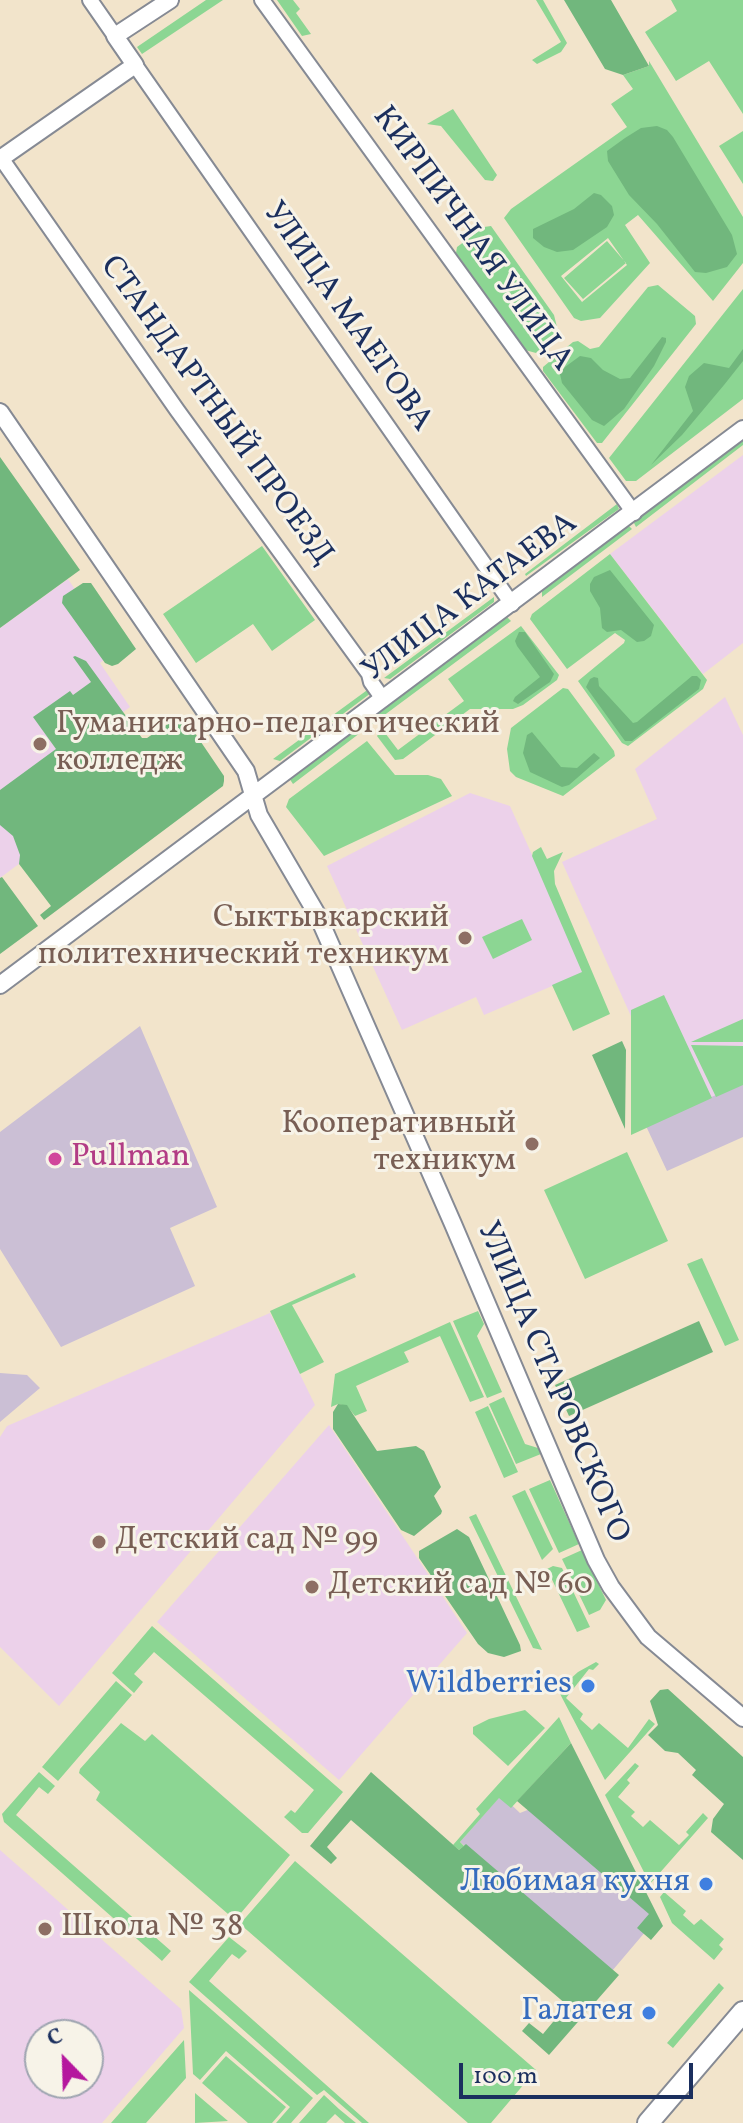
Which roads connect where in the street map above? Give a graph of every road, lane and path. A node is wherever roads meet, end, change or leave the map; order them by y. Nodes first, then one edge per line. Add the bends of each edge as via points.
1 (90, 0) edge
2 (170, 0) edge
3 (262, 0) edge
4 (115, 36) junction
5 (135, 65) junction
6 (0, 158) edge
7 (0, 412) edge
8 (743, 429) edge
9 (634, 513) junction
10 (512, 604) junction
11 (383, 699) junction
12 (253, 795) junction
13 (0, 985) edge
14 (743, 1718) edge
15 (743, 2012) edge
16 (648, 2123) edge

1 - 4 street
2 - 4 street
3 - 9 street, КИРПИЧНАЯ УЛИЦА
4 - 5 street
5 - 6 street
5 - 10 street, УЛИЦА МАЕГОВА
6 - 11 street, СТАНДАРТНЫЙ ПРОЕЗД
7 - 12 street, УЛИЦА СТАРОВСКОГО via 246,771
8 - 9 street, УЛИЦА КАТАЕВА
9 - 10 street, УЛИЦА КАТАЕВА
10 - 11 street, УЛИЦА КАТАЕВА
11 - 12 street, УЛИЦА КАТАЕВА
12 - 13 street, УЛИЦА КАТАЕВА
12 - 14 street, УЛИЦА СТАРОВСКОГО via 259,815 318,916 596,1560 648,1637
15 - 16 main road

